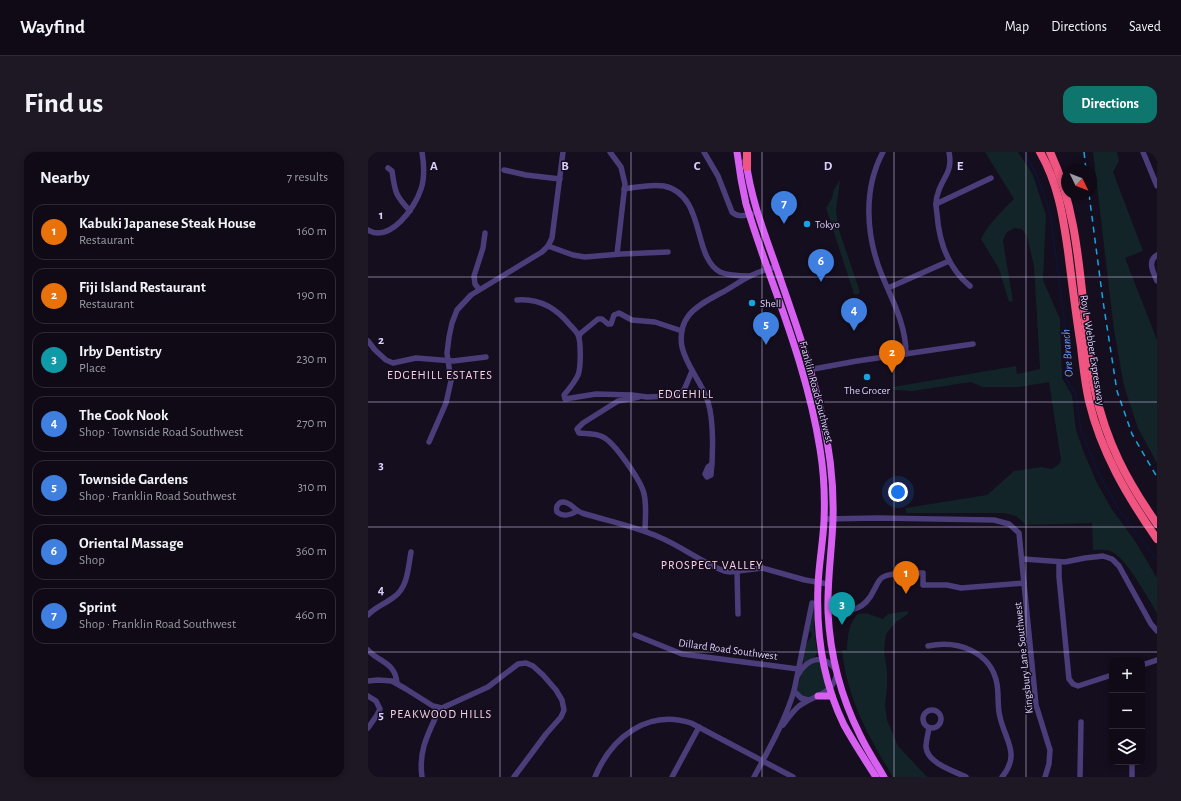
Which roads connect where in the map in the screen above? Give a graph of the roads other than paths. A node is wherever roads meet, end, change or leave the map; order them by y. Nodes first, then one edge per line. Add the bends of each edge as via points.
1 (422, 152) edge
2 (563, 152) edge
3 (610, 152) edge
4 (704, 152) edge
5 (737, 152) edge
6 (746, 152) edge
7 (883, 152) edge
8 (949, 152) edge
9 (1040, 152) edge
10 (1050, 152) edge
11 (1143, 152) edge
12 (747, 167) joint
13 (388, 168) dead end
14 (504, 170) dead end
15 (991, 178) dead end
16 (560, 179) junction
17 (1157, 186) edge
18 (624, 189) junction
19 (936, 204) junction
20 (410, 210) junction
21 (757, 213) junction
22 (749, 215) junction
23 (368, 230) edge
24 (485, 233) dead end
25 (548, 246) junction
26 (668, 252) dead end
27 (618, 254) junction
28 (1157, 255) edge
29 (949, 261) junction
30 (776, 267) junction
31 (768, 269) junction
32 (751, 276) junction
33 (1157, 281) edge
34 (970, 286) dead end
35 (888, 288) junction
36 (479, 289) junction
37 (517, 300) dead end
38 (682, 331) junction
39 (579, 336) junction
40 (368, 341) edge
41 (973, 344) dead end
42 (906, 354) junction
43 (486, 357) dead end
44 (448, 361) junction
45 (810, 369) junction
46 (692, 371) junction
47 (802, 371) junction
48 (641, 396) junction
49 (429, 442) dead end
50 (712, 464) dead end
51 (577, 512) dead end
52 (824, 519) junction
53 (833, 519) junction
54 (1157, 524) edge
55 (645, 531) junction
56 (1157, 539) edge
57 (411, 552) dead end
58 (1023, 559) junction
59 (1059, 562) junction
60 (737, 571) junction
61 (818, 583) junction
62 (1024, 583) junction
63 (828, 584) junction
64 (812, 603) dead end
65 (828, 612) junction
66 (738, 614) dead end
67 (368, 615) edge
68 (1157, 632) edge
69 (635, 635) dead end
70 (928, 646) dead end
71 (368, 650) edge
72 (823, 660) junction
73 (1157, 660) edge
74 (1145, 664) edge
75 (798, 669) junction
76 (837, 672) junction
77 (1109, 676) edge
78 (796, 679) junction
79 (368, 681) edge
80 (397, 683) junction
81 (830, 688) junction
82 (794, 691) junction
83 (368, 696) edge
84 (818, 696) junction
85 (832, 696) junction
86 (808, 700) junction
87 (440, 708) junction
88 (1081, 722) dead end
89 (699, 727) junction
90 (368, 728) edge
91 (930, 728) dead end
92 (776, 735) junction
93 (762, 761) junction
94 (1132, 765) edge
95 (422, 777) edge
96 (514, 777) edge
97 (595, 777) edge
98 (672, 777) edge
99 (754, 777) edge
100 (793, 777) edge
101 (876, 777) edge
102 (884, 777) edge
103 (966, 777) edge
104 (1002, 777) edge
105 (1044, 777) edge
106 (1080, 777) edge
107 (1132, 777) edge

1 - 20 street via 422,184
2 - 16 street
3 - 18 street via 622,170
4 - 22 street via 718,176 732,212 738,216
5 - 22 main road, Franklin Road Southwest
6 - 12 highway
7 - 35 street via 873,176 869,212 876,257
8 - 19 street via 949,171 938,193
9 - 56 highway, Roy L. Webber Expressway via 1052,177 1062,212 1086,385 1093,416 1105,451 1120,482
10 - 54 highway, Roy L. Webber Expressway via 1064,186 1070,213 1092,371 1101,412 1124,473
11 - 17 street
12 - 21 main road, Franklin Road Southwest
13 - 20 street via 392,171 396,193
14 - 16 street
15 - 19 street
16 - 25 street via 552,238
18 - 27 street
18 - 32 street via 659,185 677,192 686,200 692,212 714,267 726,274
19 - 29 street via 939,233
20 - 23 street via 385,232
21 - 22 street
21 - 30 main road, Franklin Road Southwest
22 - 31 main road, Franklin Road Southwest
24 - 36 street via 474,276
25 - 27 street via 579,257
25 - 36 street
26 - 27 street
28 - 33 street via 1151,263
29 - 34 street
29 - 35 street
30 - 31 street
30 - 45 main road, Franklin Road Southwest
31 - 32 street
31 - 47 main road, Franklin Road Southwest
32 - 38 street via 697,307 686,319
35 - 42 street via 906,338
36 - 44 street via 465,299 454,316 449,337
37 - 39 street via 534,301 550,307 565,319
38 - 39 street via 656,322 632,320 619,313 614,315 611,324 598,319
38 - 46 street via 682,347
39 - 48 street via 580,368 576,380 563,396 567,400 596,394
40 - 44 street via 390,362 416,358
41 - 42 street
42 - 45 street
43 - 44 street
44 - 49 street via 450,381 446,403
45 - 47 street
45 - 53 main road, Franklin Road Southwest via 830,453
46 - 48 street via 686,387 678,394
46 - 50 street via 705,393 711,411
47 - 52 main road, Franklin Road Southwest via 821,452
48 - 55 street via 618,401 588,419 577,429 581,433 608,440 632,471 645,496
51 - 55 street
52 - 53 street, Kingsbury Lane Southwest
52 - 61 main road, Franklin Road Southwest
53 - 58 street, Kingsbury Lane Southwest via 1000,521 1009,524 1019,533
53 - 63 main road, Franklin Road Southwest
55 - 60 street via 671,542 719,569
57 - 67 street via 403,587 394,597
58 - 59 street
58 - 62 street, Kingsbury Lane Southwest
59 - 68 street via 1097,556 1112,560 1123,572
59 - 77 street via 1069,677 1073,684 1078,686
60 - 61 street via 762,568
60 - 66 street
61 - 63 street
61 - 72 main road, Franklin Road Southwest via 818,628
62 - 65 street via 961,588 923,585 922,573 902,573 885,576 879,580 872,594 859,608 852,611
62 - 105 street, Kingsbury Lane Southwest via 1036,705 1050,750 1049,764
63 - 65 main road, Franklin Road Southwest
64 - 75 street
65 - 76 main road, Franklin Road Southwest
69 - 75 street, Dillard Road Southwest via 682,654
70 - 104 street via 950,644 969,649 982,658 991,669 997,683 1000,720 1011,748 1009,765
71 - 80 street via 390,666
72 - 76 street
72 - 78 street via 808,662
72 - 81 main road, Franklin Road Southwest
73 - 74 street
75 - 78 street
76 - 81 street
76 - 102 main road, Franklin Road Southwest via 852,718
78 - 82 street
79 - 80 street via 386,680
80 - 87 street
81 - 84 street
81 - 85 main road, Franklin Road Southwest
82 - 86 street via 801,698
82 - 92 street
83 - 90 street via 376,701 380,709
84 - 85 main road
84 - 86 street
85 - 101 main road, Franklin Road Southwest via 854,743
86 - 92 street via 794,711
87 - 95 street via 424,744 421,759
87 - 96 street via 488,687 518,664 529,664 543,675 562,700 563,714
88 - 106 street
89 - 93 street
89 - 97 street via 668,719 658,719 644,724 626,734 613,747 602,761
89 - 98 street
91 - 103 street via 926,747 929,756 935,762
92 - 93 street
93 - 99 street
93 - 100 street
94 - 107 street

